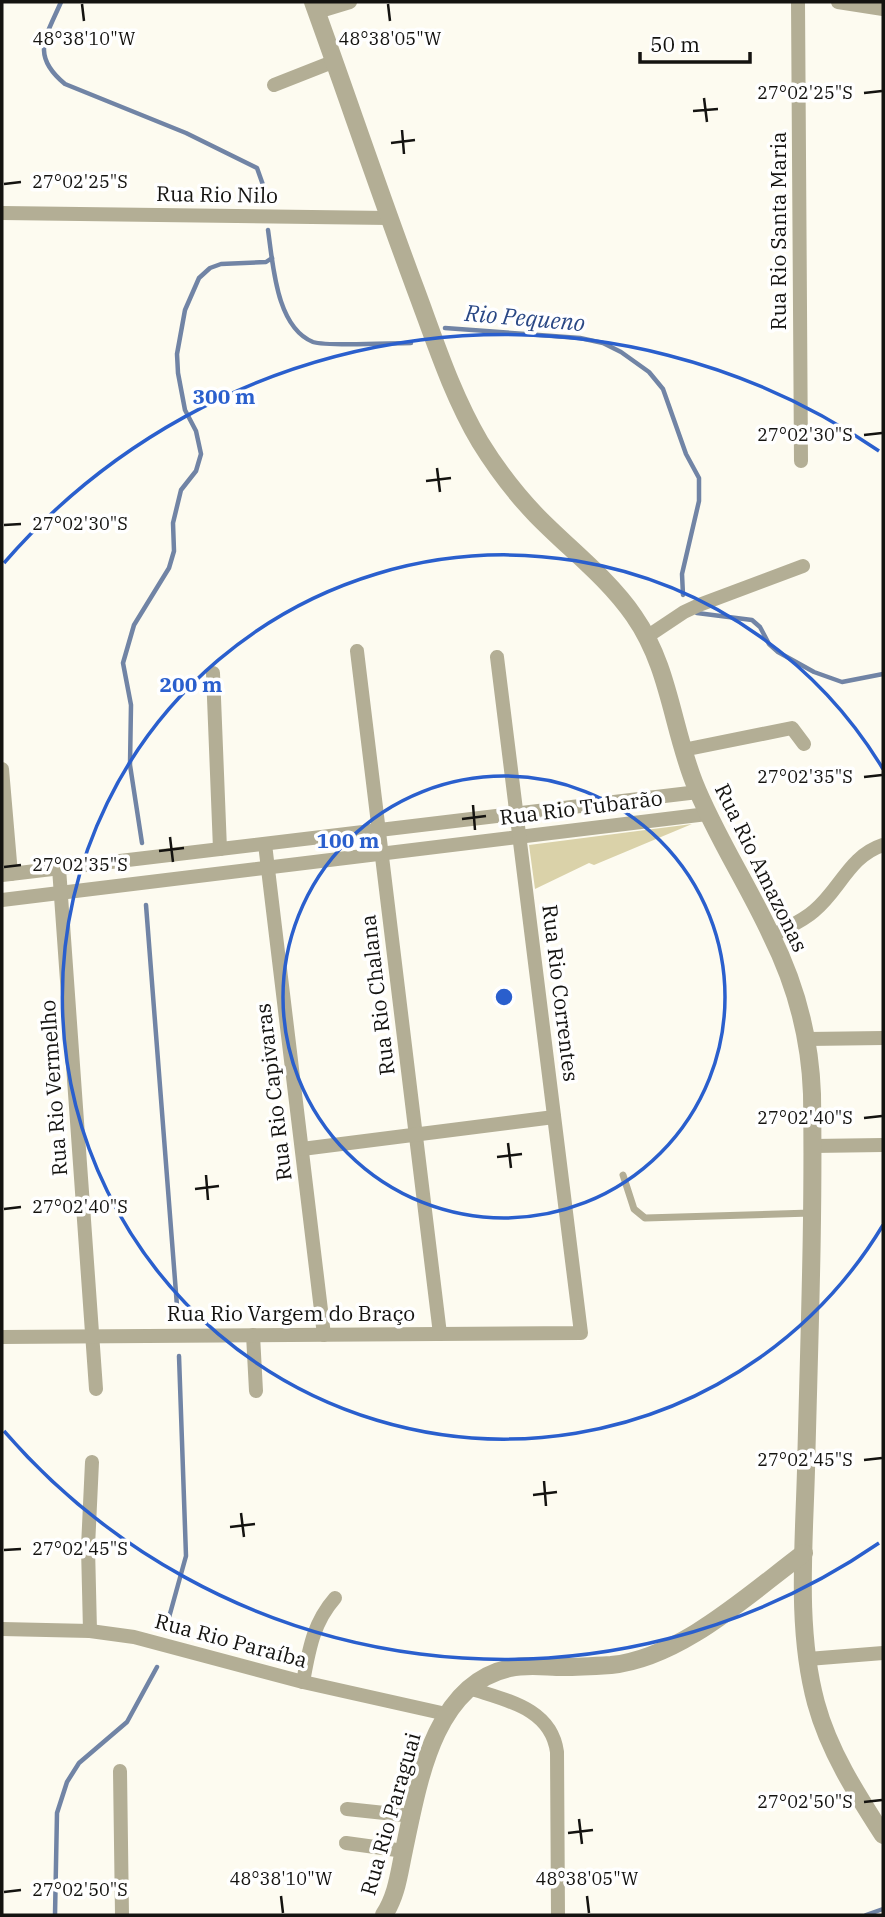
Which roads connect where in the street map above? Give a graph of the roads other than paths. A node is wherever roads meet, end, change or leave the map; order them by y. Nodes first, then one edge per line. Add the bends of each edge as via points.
1 (350, 2) edge
2 (798, 2) edge
3 (838, 2) edge
4 (315, 7) edge
5 (883, 9) edge
6 (335, 61) junction
7 (274, 85) dead end
8 (2, 213) edge
9 (389, 218) junction
10 (802, 461) dead end
11 (803, 566) dead end
12 (648, 636) junction
13 (357, 651) dead end
14 (497, 657) dead end
15 (212, 673) dead end
16 (804, 744) dead end
17 (683, 750) junction
18 (2, 769) edge
19 (698, 792) junction
20 (516, 814) junction
21 (708, 814) junction
22 (379, 830) junction
23 (519, 837) junction
24 (265, 844) junction
25 (883, 845) edge
26 (220, 849) junction
27 (382, 854) junction
28 (60, 868) junction
29 (268, 868) junction
30 (7, 875) edge
31 (61, 893) junction
32 (2, 900) edge
33 (772, 936) junction
34 (883, 1038) edge
35 (808, 1040) junction
36 (554, 1117) junction
37 (416, 1135) junction
38 (883, 1145) edge
39 (813, 1146) junction
40 (302, 1149) junction
41 (623, 1175) dead end
42 (812, 1212) junction
43 (581, 1333) joint
44 (440, 1334) junction
45 (253, 1335) junction
46 (324, 1335) junction
47 (93, 1336) junction
48 (2, 1337) edge
49 (96, 1389) dead end
50 (257, 1391) dead end
51 (92, 1462) dead end
52 (804, 1553) junction
53 (335, 1598) dead end
54 (2, 1629) edge
55 (90, 1632) junction
56 (883, 1653) edge
57 (808, 1659) junction
58 (303, 1682) junction
59 (468, 1688) junction
60 (446, 1714) junction
61 (120, 1770) dead end
62 (347, 1809) dead end
63 (413, 1816) junction
64 (883, 1835) edge
65 (346, 1843) dead end
66 (404, 1851) junction
67 (121, 1915) edge
68 (384, 1915) edge
69 (558, 1915) edge

1 - 4 street
2 - 10 street, Rua Rio Santa Maria
3 - 5 street
4 - 6 street, Rua Rio Amazonas
6 - 7 street
6 - 9 street, Rua Rio Amazonas
8 - 9 street, Rua Rio Nilo
9 - 12 street, Rua Rio Amazonas via 445,368 481,443 523,500 611,587
11 - 12 street via 707,601
12 - 17 street, Rua Rio Amazonas via 663,671
13 - 22 street, Rua Rio Chalana
14 - 20 street, Rua Rio Correntes
15 - 26 street
16 - 17 street via 792,728
17 - 19 street, Rua Rio Amazonas
18 - 30 street
19 - 20 street, Rua Rio Tubarão
19 - 21 street, Rua Rio Amazonas
20 - 22 street, Rua Rio Tubarão
20 - 23 street, Rua Rio Correntes
21 - 23 street, Rua Rio Tubarão
21 - 33 street, Rua Rio Amazonas
22 - 24 street, Rua Rio Tubarão
22 - 27 street, Rua Rio Chalana
23 - 27 street, Rua Rio Tubarão
23 - 36 street, Rua Rio Correntes
24 - 26 street, Rua Rio Tubarão
24 - 29 street, Rua Rio Capivaras
25 - 33 street via 853,863 813,913
26 - 28 street, Rua Rio Tubarão
27 - 29 street, Rua Rio Tubarão
27 - 37 street, Rua Rio Chalana
28 - 30 street, Rua Rio Tubarão
28 - 31 street, Rua Rio Vermelho
29 - 31 street, Rua Rio Tubarão
29 - 40 street, Rua Rio Capivaras
31 - 32 street, Rua Rio Tubarão
31 - 47 street, Rua Rio Vermelho
33 - 35 street, Rua Rio Amazonas
34 - 35 street
35 - 39 street, Rua Rio Amazonas
36 - 37 street
36 - 43 street, Rua Rio Correntes
37 - 40 street
37 - 44 street, Rua Rio Chalana
38 - 39 street
39 - 42 street, Rua Rio Amazonas
40 - 46 street, Rua Rio Capivaras
41 - 42 lane via 634,1209 645,1218
42 - 52 street, Rua Rio Amazonas
43 - 44 street, Rua Rio Vargem do Braço
44 - 46 street, Rua Rio Vargem do Braço
45 - 46 street, Rua Rio Vargem do Braço
45 - 47 street, Rua Rio Vargem do Braço
45 - 50 street
47 - 48 street, Rua Rio Vargem do Braço
47 - 49 street, Rua Rio Vermelho
51 - 55 street
52 - 57 street, Rua Rio Amazonas
52 - 59 street, Rua Rio Paraguai via 725,1612 653,1655 611,1665 512,1667 489,1674
53 - 58 street via 314,1629
54 - 55 street, Rua Rio Paraíba
55 - 58 street, Rua Rio Paraíba via 134,1637
56 - 57 street
57 - 64 street, Rua Rio Amazonas via 816,1703 832,1746
58 - 60 street, Rua Rio Paraíba
59 - 60 street, Rua Rio Paraguai
59 - 69 street via 528,1709 554,1735
60 - 63 street, Rua Rio Paraguai
61 - 67 street
62 - 63 street
63 - 66 street, Rua Rio Paraguai
65 - 66 street
66 - 68 street, Rua Rio Paraguai via 394,1895

